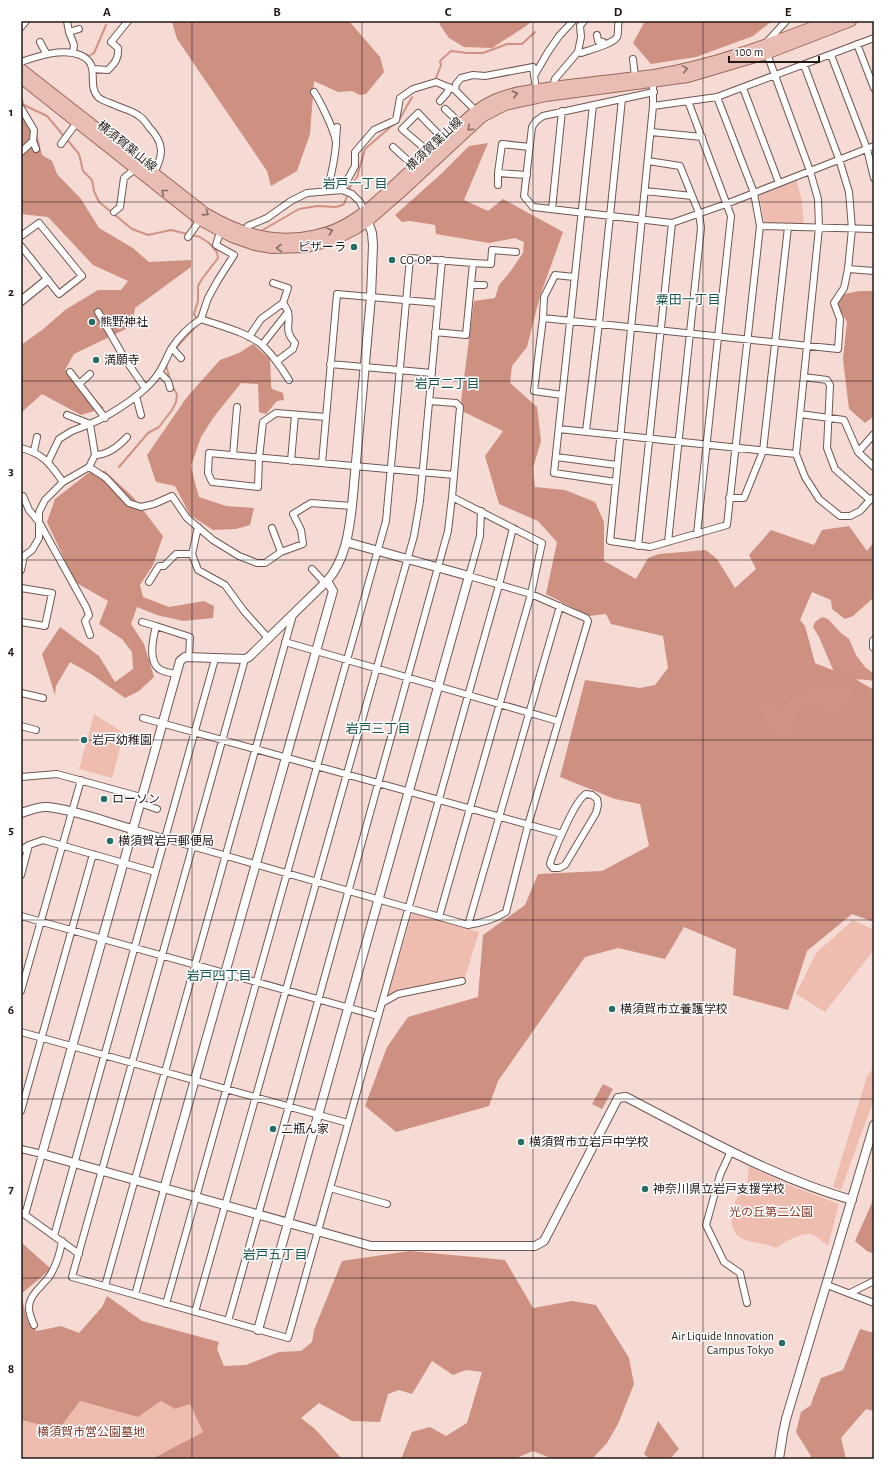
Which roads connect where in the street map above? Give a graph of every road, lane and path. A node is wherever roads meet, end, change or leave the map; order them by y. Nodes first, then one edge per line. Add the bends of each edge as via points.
1 (26, 21) edge
2 (67, 21) edge
3 (128, 21) edge
4 (573, 21) edge
5 (584, 21) edge
6 (619, 21) edge
7 (786, 21) edge
8 (828, 21) edge
9 (851, 21) edge
10 (21, 27) edge
11 (79, 29) dead end
12 (69, 32) junction
13 (597, 35) dead end
14 (874, 38) edge
15 (40, 42) dead end
16 (857, 44) junction
17 (601, 46) junction
18 (766, 49) junction
19 (578, 52) junction
20 (46, 53) junction
21 (73, 53) junction
22 (831, 55) junction
23 (633, 59) dead end
24 (21, 62) edge
25 (804, 65) junction
26 (21, 69) edge
27 (93, 69) junction
28 (534, 76) junction
29 (774, 76) junction
30 (635, 77) junction
31 (21, 78) edge
32 (552, 87) junction
33 (653, 87) junction
34 (743, 88) junction
35 (874, 88) edge
36 (452, 89) junction
37 (536, 90) junction
38 (314, 92) dead end
39 (717, 97) junction
40 (622, 99) junction
41 (440, 101) dead end
42 (688, 101) junction
43 (593, 105) junction
44 (653, 106) junction
45 (21, 108) edge
46 (445, 109) dead end
47 (476, 110) junction
48 (562, 111) junction
49 (77, 122) junction
50 (461, 124) junction
51 (337, 127) dead end
52 (651, 132) junction
53 (702, 137) junction
54 (444, 140) junction
55 (33, 141) junction
56 (336, 142) junction
57 (61, 144) dead end
58 (530, 146) junction
59 (874, 146) edge
60 (393, 147) dead end
61 (867, 148) junction
62 (36, 149) dead end
63 (21, 152) edge
64 (430, 153) junction
65 (839, 159) junction
66 (648, 162) junction
67 (415, 167) junction
68 (135, 169) junction
69 (810, 171) junction
70 (154, 173) junction
71 (498, 173) junction
72 (527, 175) junction
73 (874, 178) edge
74 (779, 183) junction
75 (498, 185) dead end
76 (342, 190) junction
77 (326, 191) junction
78 (645, 191) junction
79 (754, 193) junction
80 (692, 196) junction
81 (726, 204) junction
82 (552, 209) junction
83 (114, 212) dead end
84 (581, 212) junction
85 (699, 213) junction
86 (366, 216) junction
87 (610, 216) junction
88 (642, 219) junction
89 (200, 220) junction
90 (672, 223) junction
91 (760, 226) junction
92 (788, 227) junction
93 (222, 228) junction
94 (818, 228) junction
95 (852, 229) junction
96 (874, 229) edge
97 (245, 232) junction
98 (21, 236) edge
99 (188, 237) dead end
100 (21, 246) edge
101 (516, 252) dead end
102 (442, 260) junction
103 (473, 263) junction
104 (848, 269) junction
105 (874, 271) edge
106 (574, 277) junction
107 (47, 280) junction
108 (273, 283) dead end
109 (471, 285) junction
110 (484, 285) dead end
111 (371, 298) junction
112 (21, 301) edge
113 (406, 301) junction
114 (283, 303) junction
115 (438, 303) junction
116 (98, 312) dead end
117 (288, 312) junction
118 (542, 318) junction
119 (201, 319) junction
120 (570, 320) junction
121 (599, 323) junction
122 (631, 327) junction
123 (660, 330) junction
124 (435, 332) junction
125 (689, 333) junction
126 (718, 336) junction
127 (250, 337) junction
128 (746, 340) junction
129 (776, 343) junction
130 (262, 345) junction
131 (807, 346) junction
132 (172, 348) junction
133 (181, 358) dead end
134 (277, 361) junction
135 (330, 364) junction
136 (365, 367) junction
137 (400, 371) junction
138 (70, 372) dead end
139 (81, 373) dead end
140 (160, 373) junction
141 (432, 373) junction
142 (804, 377) junction
143 (289, 380) dead end
144 (79, 384) junction
145 (145, 388) junction
146 (170, 388) dead end
147 (562, 395) junction
148 (136, 396) junction
149 (429, 401) junction
150 (237, 407) dead end
151 (800, 414) junction
152 (67, 415) dead end
153 (141, 415) dead end
154 (295, 415) junction
155 (326, 417) junction
156 (829, 417) junction
157 (105, 418) junction
158 (90, 424) junction
159 (559, 429) junction
160 (586, 431) junction
161 (874, 434) edge
162 (620, 435) junction
163 (37, 437) dead end
164 (127, 437) dead end
165 (649, 438) junction
166 (677, 441) junction
167 (706, 444) junction
168 (21, 448) edge
169 (736, 448) junction
170 (34, 451) junction
171 (763, 451) junction
172 (858, 452) junction
173 (796, 454) junction
174 (95, 455) junction
175 (232, 456) junction
176 (556, 457) junction
177 (259, 458) junction
178 (290, 461) junction
179 (48, 462) junction
180 (322, 463) junction
181 (617, 465) junction
182 (356, 466) junction
183 (90, 467) junction
184 (874, 467) edge
185 (390, 469) junction
186 (422, 472) junction
187 (454, 475) junction
188 (63, 482) junction
189 (616, 482) junction
190 (21, 496) edge
191 (452, 498) junction
192 (729, 498) junction
193 (872, 498) edge
194 (352, 506) junction
195 (481, 511) junction
196 (39, 522) junction
197 (198, 527) junction
198 (272, 528) dead end
199 (513, 528) junction
200 (697, 534) junction
201 (346, 542) junction
202 (668, 542) junction
203 (638, 546) junction
204 (378, 551) junction
205 (281, 552) junction
206 (192, 554) junction
207 (408, 559) junction
208 (438, 567) junction
209 (312, 569) dead end
210 (21, 570) edge
211 (469, 576) junction
212 (149, 582) dead end
213 (326, 582) junction
214 (499, 585) junction
215 (21, 588) edge
216 (531, 594) junction
217 (560, 606) junction
218 (293, 615) junction
219 (21, 622) edge
220 (142, 622) dead end
221 (156, 626) junction
222 (90, 635) dead end
223 (269, 639) junction
224 (874, 641) edge
225 (285, 642) junction
226 (874, 647) edge
227 (315, 651) junction
228 (189, 657) junction
229 (215, 659) junction
230 (245, 659) junction
231 (347, 660) junction
232 (378, 669) junction
233 (176, 674) junction
234 (407, 677) junction
235 (439, 687) junction
236 (21, 693) edge
237 (468, 695) junction
238 (43, 698) dead end
239 (500, 704) junction
240 (529, 712) junction
241 (144, 718) dead end
242 (558, 721) junction
243 (162, 723) junction
244 (21, 726) edge
245 (36, 730) dead end
246 (195, 732) junction
247 (223, 740) junction
248 (255, 749) junction
249 (285, 757) junction
250 (317, 766) junction
251 (348, 774) junction
252 (21, 777) edge
253 (81, 780) junction
254 (378, 783) junction
255 (410, 792) junction
256 (141, 800) junction
257 (439, 800) junction
258 (157, 808) dead end
259 (470, 808) junction
260 (72, 812) junction
261 (21, 813) edge
262 (499, 816) junction
263 (528, 824) junction
264 (132, 829) junction
265 (562, 834) junction
266 (165, 839) junction
267 (29, 845) junction
268 (62, 845) junction
269 (193, 847) junction
270 (21, 850) edge
271 (93, 854) junction
272 (225, 856) junction
273 (123, 862) junction
274 (255, 864) junction
275 (155, 872) junction
276 (287, 874) junction
277 (21, 875) edge
278 (317, 882) junction
279 (348, 891) junction
280 (379, 900) junction
281 (408, 908) junction
282 (21, 916) edge
283 (439, 917) junction
284 (41, 922) junction
285 (468, 925) junction
286 (72, 930) junction
287 (102, 939) junction
288 (135, 948) junction
289 (162, 956) junction
290 (195, 965) junction
291 (225, 973) junction
292 (462, 981) dead end
293 (256, 982) junction
294 (287, 990) junction
295 (21, 991) edge
296 (318, 999) junction
297 (382, 1003) junction
298 (348, 1008) junction
299 (378, 1016) junction
300 (21, 1032) edge
301 (42, 1038) junction
302 (72, 1046) junction
303 (105, 1055) junction
304 (132, 1063) junction
305 (165, 1072) junction
306 (195, 1080) junction
307 (226, 1089) junction
308 (256, 1097) junction
309 (289, 1106) junction
310 (21, 1111) edge
311 (318, 1115) junction
312 (348, 1123) junction
313 (874, 1125) edge
314 (21, 1148) edge
315 (732, 1151) junction
316 (42, 1154) junction
317 (75, 1164) junction
318 (102, 1171) junction
319 (134, 1180) junction
320 (330, 1188) junction
321 (164, 1189) junction
322 (196, 1198) junction
323 (852, 1200) junction
324 (387, 1204) dead end
325 (225, 1206) junction
326 (23, 1213) edge
327 (257, 1215) junction
328 (288, 1224) junction
329 (318, 1232) junction
330 (54, 1236) junction
331 (62, 1241) junction
332 (79, 1254) junction
333 (874, 1281) edge
334 (827, 1285) junction
335 (105, 1286) junction
336 (850, 1293) junction
337 (134, 1294) junction
338 (748, 1303) dead end
339 (874, 1303) edge
340 (166, 1304) junction
341 (195, 1312) junction
342 (228, 1321) junction
343 (34, 1325) dead end
344 (258, 1330) junction
345 (779, 1459) edge

1 - 10 street
2 - 12 street
3 - 27 street via 112,42 118,48 118,56 114,63 108,70
4 - 28 street via 556,41
5 - 19 street via 580,26
6 - 17 street via 616,39
7 - 18 street
8 - 18 main road, 横須賀葉山線
9 - 18 main road, 横須賀葉山線
11 - 12 street
12 - 21 street via 74,45
13 - 17 street via 598,41 603,42
14 - 16 street
15 - 20 street
16 - 22 street
16 - 35 street
17 - 19 street
18 - 29 street
30 -> 18 main road, 横須賀葉山線 via 694,67
18 - 33 main road, 横須賀葉山線
19 - 32 street via 555,79
20 - 21 street
20 - 24 street
21 - 27 street via 81,55
22 - 25 street
22 - 61 street
23 - 30 street
25 - 29 street
25 - 65 street
26 - 70 main road, 横須賀葉山線
27 - 70 street via 93,89 99,98 139,116 158,136 162,147
28 - 36 street via 533,67 485,76 473,74 461,78
28 - 37 street
29 - 34 street
29 - 69 street
30 - 32 main road, 横須賀葉山線
31 - 49 main road, 横須賀葉山線
32 - 37 main road, 横須賀葉山線
33 - 40 street
33 - 44 street
33 -> 86 main road, 横須賀葉山線 via 546,96 495,108 482,116
34 - 39 street
34 - 74 street
36 - 41 street
36 - 47 street
36 - 76 street via 436,82 413,89 400,98 396,120 374,130 355,152 355,166
47 -> 37 main road, 横須賀葉山線 via 500,98
38 - 56 street via 322,104
39 - 42 street
39 - 79 street
40 - 43 street
40 - 87 street
42 - 44 street
42 - 53 street
43 - 48 street
43 - 84 street
44 - 52 street
45 - 55 street via 34,130
46 - 50 street
47 - 50 main road, 横須賀葉山線
48 - 58 street via 543,116 536,121 532,127
48 - 82 street
49 - 57 street
49 - 68 main road, 横須賀葉山線
50 - 54 main road, 横須賀葉山線
51 - 56 street
52 - 53 street
52 - 66 street
53 - 81 street
54 - 64 main road, 横須賀葉山線
54 - 64 street via 418,113 402,129
55 - 62 street
55 - 63 street
56 - 77 street
58 - 71 street via 502,144
58 - 72 street
59 - 61 street
60 - 67 street
61 - 65 street
61 - 73 street
64 - 67 main road, 横須賀葉山線
65 - 69 street
65 - 95 street via 849,192
66 - 78 street
66 - 80 street via 680,166
67 - 86 main road, 横須賀葉山線
68 - 83 street via 124,178 120,207
89 -> 68 main road, 横須賀葉山線
69 - 74 street
69 - 94 street via 818,199
70 -> 93 main road, 横須賀葉山線
71 - 72 street
71 - 75 street
72 - 82 street via 524,196 533,208
74 - 79 street
76 - 77 street
76 - 86 street via 352,194 360,202
77 - 97 street via 307,193 291,201 267,218 248,226
78 - 80 street
78 - 88 street
79 - 81 street
79 - 91 street
80 - 85 street
81 - 85 street
81 - 126 street via 731,216
82 - 84 street
84 - 87 street
84 - 106 street
85 - 90 street
85 - 125 street via 701,228
86 -> 93 main road, 横須賀葉山線 via 340,238 306,247 272,248 241,240
97 -> 86 main road, 横須賀葉山線 via 278,239 296,239 341,227
86 - 111 street via 373,245
87 - 88 street
87 - 121 street
88 - 90 street
88 - 122 street
89 - 93 main road, 横須賀葉山線
89 - 99 street
90 - 123 street
91 - 92 street
91 - 128 street
92 - 94 street
92 - 129 street
93 - 97 main road, 横須賀葉山線
93 - 119 street via 216,245 234,255 208,298
94 - 95 street
94 - 131 street
95 - 96 street
95 - 104 street
98 - 107 street via 38,223 82,276 59,294
100 - 107 street
101 - 103 street via 492,250 491,264
102 - 103 street
102 - 113 street via 410,258
102 - 115 street
103 - 109 street
104 - 105 street
104 - 131 street via 844,288 834,303 840,319 838,349
106 - 118 street via 555,275 544,297
106 - 120 street
107 - 112 street
108 - 114 street via 288,288
109 - 110 street
109 - 124 street via 466,335
111 - 113 street
111 - 135 street via 337,294
111 - 136 street
113 - 115 street
113 - 137 street
114 - 117 street
114 - 127 street via 261,319
115 - 124 street
116 - 145 street
117 - 130 street
117 - 134 street via 289,336 295,343 293,349
118 - 120 street
118 - 147 street via 534,391
119 - 127 street
119 - 132 street via 194,323
120 - 121 street
120 - 147 street
121 - 122 street
121 - 160 street
122 - 123 street
122 - 162 street
123 - 125 street
123 - 165 street
124 - 141 street
125 - 126 street
125 - 166 street
126 - 128 street
126 - 167 street
127 - 130 street
128 - 129 street
128 - 169 street
129 - 131 street
129 - 171 street
130 - 134 street
131 - 142 street
132 - 133 street
132 - 140 street
134 - 143 street
135 - 136 street
135 - 155 street
136 - 137 street
136 - 182 street
137 - 141 street
137 - 185 street
138 - 144 street
139 - 144 street via 88,376
140 - 145 street
140 - 146 street via 168,380
141 - 149 street
142 - 151 street
142 - 156 street via 827,380 830,385
144 - 157 street
145 - 148 street
147 - 159 street
148 - 153 street
148 - 157 street
149 - 186 street
149 - 187 street via 456,403 460,407
150 - 175 street
151 - 156 street
151 - 173 street
152 - 158 street
154 - 155 street
154 - 177 street via 276,413 263,422
154 - 178 street
155 - 180 street
156 - 172 street via 844,420
156 - 193 street via 827,448 835,469
157 - 158 street
158 - 174 street
158 - 179 street via 59,439
159 - 160 street
159 - 176 street
160 - 162 street
161 - 172 street
162 - 165 street
162 - 181 street
163 - 170 street
164 - 174 street via 104,455
165 - 166 street
165 - 203 street
166 - 167 street
166 - 202 street
167 - 169 street
167 - 200 street
168 - 170 street
169 - 171 street
169 - 192 street
170 - 179 street
171 - 173 street
171 - 192 street via 744,498
172 - 184 street
173 - 193 street via 804,477 818,499 840,516 850,516 860,511
174 - 183 street
175 - 177 street
175 - 177 street via 209,453 208,473 212,482 258,488
176 - 181 street
176 - 189 street via 554,473
177 - 178 street
178 - 180 street
179 - 188 street
180 - 182 street
181 - 189 street
182 - 185 street
182 - 194 street
183 - 188 street
183 - 197 street via 106,478 129,503 142,507 172,496 187,518
185 - 186 street
185 - 204 street via 386,521
186 - 187 street
186 - 207 street via 420,501
187 - 191 street
188 - 196 street via 45,500 39,512
189 - 203 street via 610,541
190 - 196 street
191 - 195 street
191 - 208 street via 448,531
192 - 200 street via 727,525
194 - 201 street
194 - 205 street via 311,503 293,514 303,544
195 - 199 street
195 - 211 street via 480,536
196 - 210 street via 38,538 32,550 24,556
196 - 222 street via 86,607 89,616 85,621
197 - 205 street via 213,540 257,564 265,563
197 - 206 street
198 - 205 street
199 - 214 street
199 - 216 street via 542,543
200 - 202 street
201 - 204 street
201 - 213 street via 336,570
202 - 203 street via 650,547
204 - 207 street
204 - 231 street
206 - 212 street via 176,554 164,566 159,566
206 - 223 street via 198,570 225,585
207 - 208 street
207 - 232 street
208 - 211 street
208 - 234 street
209 - 213 street
211 - 214 street
211 - 235 street
213 - 218 street
213 - 227 street via 333,591
214 - 216 street
214 - 237 street
215 - 219 street via 52,593 45,626
216 - 217 street
216 - 239 street
217 - 240 street
217 - 242 street via 588,621
218 - 223 street
218 - 225 street
220 - 221 street
221 - 228 street via 190,637
221 - 233 street via 152,645 154,662 160,670
223 - 230 street
224 - 226 street
225 - 227 street
225 - 248 street
227 - 231 street
227 - 249 street
228 - 229 street
228 - 233 street via 182,659
229 - 230 street
229 - 246 street
230 - 247 street
231 - 232 street
231 - 250 street
232 - 234 street
232 - 251 street
233 - 243 street
234 - 235 street
234 - 254 street
235 - 237 street
235 - 255 street
236 - 238 street
237 - 239 street
237 - 257 street
239 - 240 street
239 - 259 street
240 - 242 street
240 - 262 street
241 - 243 street
242 - 263 street
243 - 246 street
243 - 256 street
244 - 245 street
246 - 247 street
246 - 266 street
247 - 248 street
247 - 269 street
248 - 249 street
248 - 272 street
249 - 250 street
249 - 274 street
250 - 251 street
250 - 276 street
251 - 254 street
251 - 278 street
252 - 253 street via 57,774
253 - 256 street
253 - 260 street
254 - 255 street
254 - 279 street
255 - 257 street
255 - 280 street
256 - 258 street
256 - 264 street
257 - 259 street
257 - 281 street
259 - 262 street
259 - 283 street
260 - 261 street via 48,807
260 - 264 street
260 - 268 street
262 - 263 street
262 - 285 street
263 - 265 street
263 - 285 street via 506,912 480,924
264 - 266 street
264 - 273 street
265 - 265 street via 583,796 586,794 597,798 596,813 565,865 553,868 551,860
266 - 269 street
266 - 275 street
267 - 268 street via 43,840
267 - 270 street
267 - 277 street
268 - 271 street
268 - 284 street
269 - 272 street
269 - 289 street
271 - 273 street
271 - 286 street
272 - 274 street
272 - 290 street
273 - 275 street
273 - 287 street
274 - 276 street
274 - 291 street
275 - 288 street
276 - 278 street
276 - 293 street
278 - 279 street
278 - 294 street
279 - 280 street
279 - 296 street
280 - 281 street
280 - 298 street
281 - 283 street
281 - 297 street
282 - 284 street
283 - 285 street
284 - 286 street
284 - 295 street
286 - 287 street
286 - 301 street
287 - 288 street
287 - 302 street
288 - 289 street
288 - 303 street
289 - 290 street
289 - 304 street
290 - 291 street
290 - 305 street
291 - 293 street
291 - 306 street
292 - 297 street via 398,994
293 - 294 street
293 - 307 street
294 - 296 street
294 - 308 street
296 - 298 street
296 - 309 street
297 - 299 street
298 - 299 street
298 - 311 street
299 - 312 street
300 - 301 street
301 - 302 street
301 - 310 street
302 - 303 street
302 - 316 street
303 - 304 street
303 - 317 street
304 - 305 street
304 - 318 street
305 - 306 street
305 - 319 street
306 - 307 street
306 - 321 street
307 - 308 street
307 - 322 street
308 - 309 street
308 - 325 street
309 - 311 street
309 - 327 street
311 - 312 street
311 - 328 street
312 - 320 street
313 - 323 street
314 - 316 street
315 - 323 street via 799,1182
315 - 329 street via 626,1097 618,1098 544,1241 535,1246 371,1246
315 - 338 street via 720,1175 706,1225 724,1262 740,1272
316 - 317 street
316 - 326 street
317 - 318 street
317 - 330 street
318 - 319 street
318 - 332 street
319 - 321 street
319 - 335 street
320 - 324 street
320 - 329 street
321 - 322 street
321 - 337 street
322 - 325 street
322 - 340 street
323 - 334 street
325 - 327 street
325 - 341 street
326 - 330 street
327 - 328 street
327 - 342 street
328 - 329 street
328 - 344 street
329 - 344 street via 288,1338
330 - 331 street
331 - 332 street
331 - 343 street via 48,1278 30,1300 28,1307
332 - 335 street via 72,1277
333 - 336 street
334 - 336 street
334 - 345 street via 786,1419
335 - 337 street
336 - 339 street
337 - 340 street
340 - 341 street
341 - 342 street
342 - 344 street

